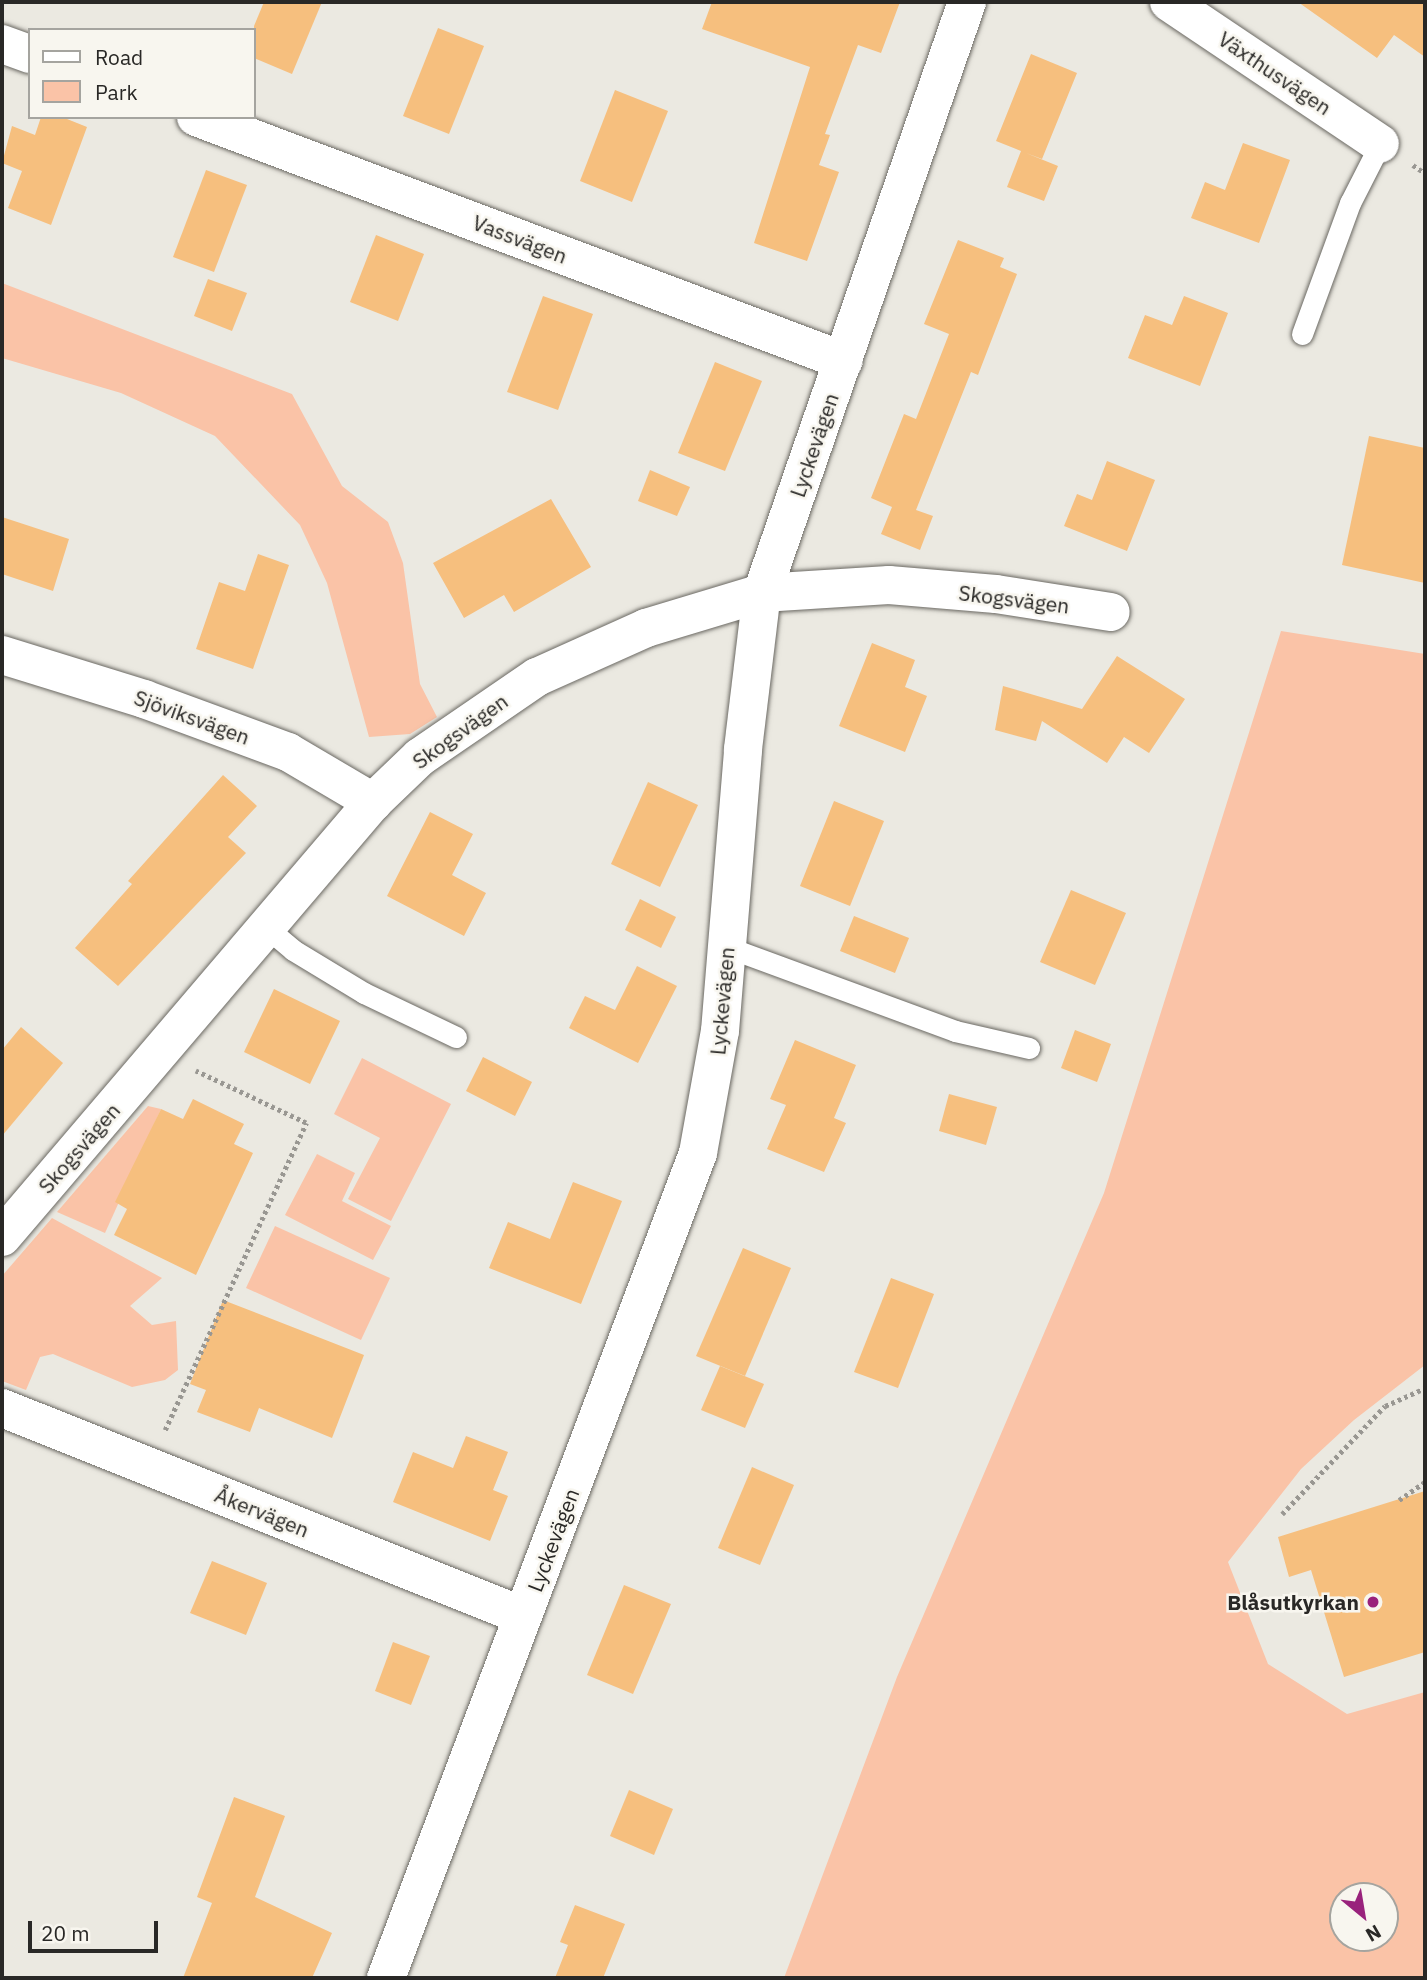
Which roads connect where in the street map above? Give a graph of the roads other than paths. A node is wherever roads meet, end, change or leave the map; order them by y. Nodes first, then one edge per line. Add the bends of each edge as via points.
1 (967, 2) edge
2 (1169, 2) edge
3 (2, 44) edge
4 (28, 53) edge
5 (201, 119) edge
6 (1380, 144) joint
7 (1302, 334) dead end
8 (844, 361) junction
9 (762, 593) junction
10 (1111, 612) dead end
11 (2, 655) edge
12 (373, 802) junction
13 (267, 928) junction
14 (727, 947) junction
15 (456, 1037) dead end
16 (1029, 1048) dead end
17 (2, 1237) edge
18 (2, 1408) edge
19 (523, 1616) junction
20 (386, 1978) edge

1 - 8 street, Lyckevägen
2 - 6 street, Växthusvägen
3 - 4 street
5 - 8 street, Vassvägen
6 - 7 lane via 1349,203
8 - 9 street, Lyckevägen
9 - 10 street, Skogsvägen via 889,585 996,594
9 - 12 street, Skogsvägen via 646,628 537,677 420,757
9 - 14 street, Lyckevägen via 743,749
11 - 12 street, Sjöviksvägen via 144,699 288,752
12 - 13 street, Skogsvägen
13 - 15 lane via 293,950 364,993
13 - 17 street, Skogsvägen
14 - 16 lane via 955,1031
14 - 19 street, Lyckevägen via 714,1087 698,1153
18 - 19 street, Åkervägen
19 - 20 street, Lyckevägen

